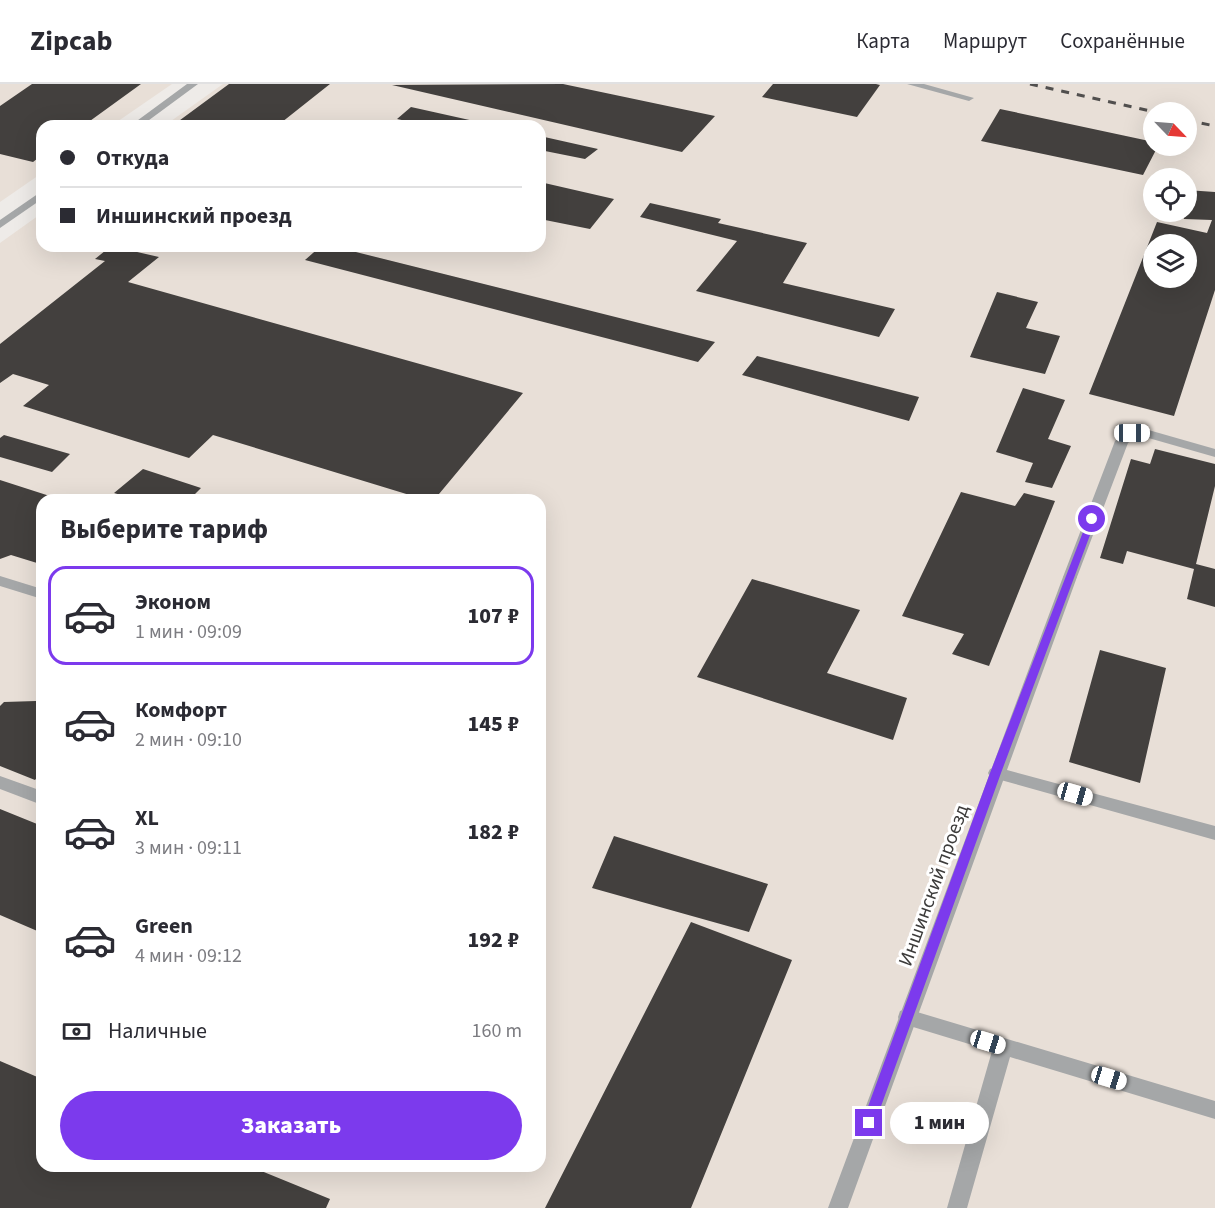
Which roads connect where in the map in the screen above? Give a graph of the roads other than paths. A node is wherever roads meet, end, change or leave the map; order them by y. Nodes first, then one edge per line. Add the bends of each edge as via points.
1 (193, 84) edge
2 (912, 84) edge
3 (969, 98) dead end
4 (143, 120) edge
5 (36, 198) edge
6 (0, 225) edge
7 (1215, 453) edge
8 (0, 581) edge
9 (36, 592) edge
10 (996, 773) junction
11 (0, 782) edge
12 (36, 796) edge
13 (1215, 833) edge
14 (907, 1017) junction
15 (1003, 1046) junction
16 (1215, 1110) edge
17 (838, 1208) edge
18 (957, 1208) edge

1 - 4 street
2 - 3 street
5 - 6 street
7 - 10 street, Иншинский проезд via 1144,433 1132,433 1122,441
8 - 9 street
10 - 13 street
10 - 14 street, Иншинский проезд
11 - 12 street
14 - 15 street
14 - 17 street, Иншинский проезд
15 - 16 street
15 - 18 street

